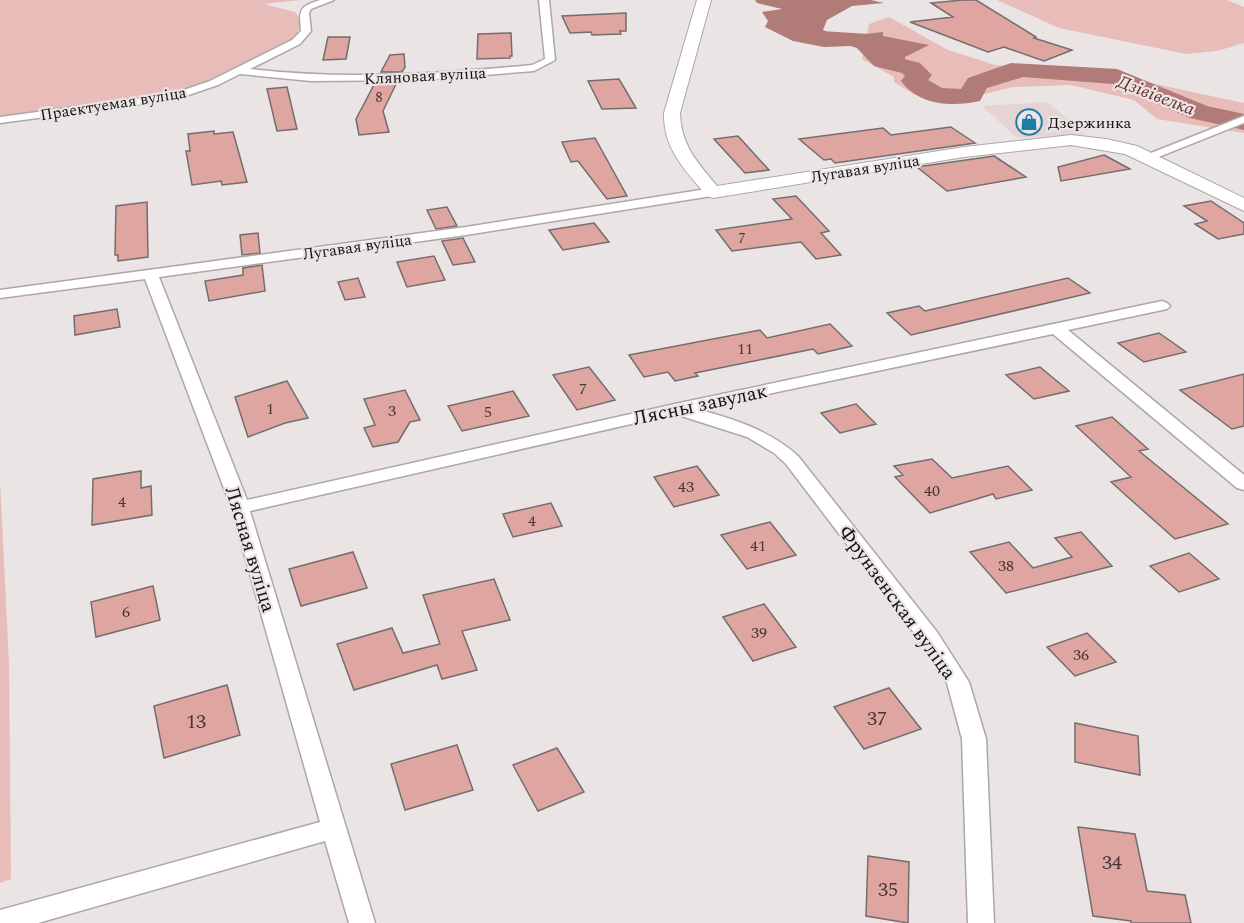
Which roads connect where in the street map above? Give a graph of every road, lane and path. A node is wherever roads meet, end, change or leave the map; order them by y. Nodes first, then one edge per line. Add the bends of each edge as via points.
1 (329, 0) edge
2 (544, 0) edge
3 (704, 0) edge
4 (238, 71) junction
5 (0, 120) edge
6 (1241, 120) edge
7 (1147, 157) junction
8 (713, 192) junction
9 (1244, 205) edge
10 (152, 275) junction
11 (0, 294) edge
12 (1162, 306) dead end
13 (1058, 330) junction
14 (675, 409) junction
15 (1244, 484) edge
16 (240, 507) junction
17 (335, 828) junction
18 (0, 922) edge
19 (362, 923) edge
20 (981, 923) edge

1 - 4 street, Праектуемая вуліца via 312,4 306,10 303,36
2 - 4 street, Кляновая вуліца via 550,60 534,68 349,79 275,77
3 - 8 street via 671,129 678,150
4 - 5 street, Праектуемая вуліца via 174,97
6 - 7 street
7 - 8 street, Лугавая вуліца via 1088,141 1018,144
7 - 9 street, Лугавая вуліца
8 - 10 street, Лугавая вуліца
10 - 11 street, Лугавая вуліца
10 - 16 street, Лясная вуліца
12 - 13 street, Лясны завулак
13 - 14 street, Лясны завулак
13 - 15 street
14 - 16 street, Лясны завулак
14 - 20 street, Фрунзенская вуліца via 741,427 777,445 929,637 958,682 974,739
16 - 17 street, Лясная вуліца
17 - 18 street
17 - 19 street, Лясная вуліца

